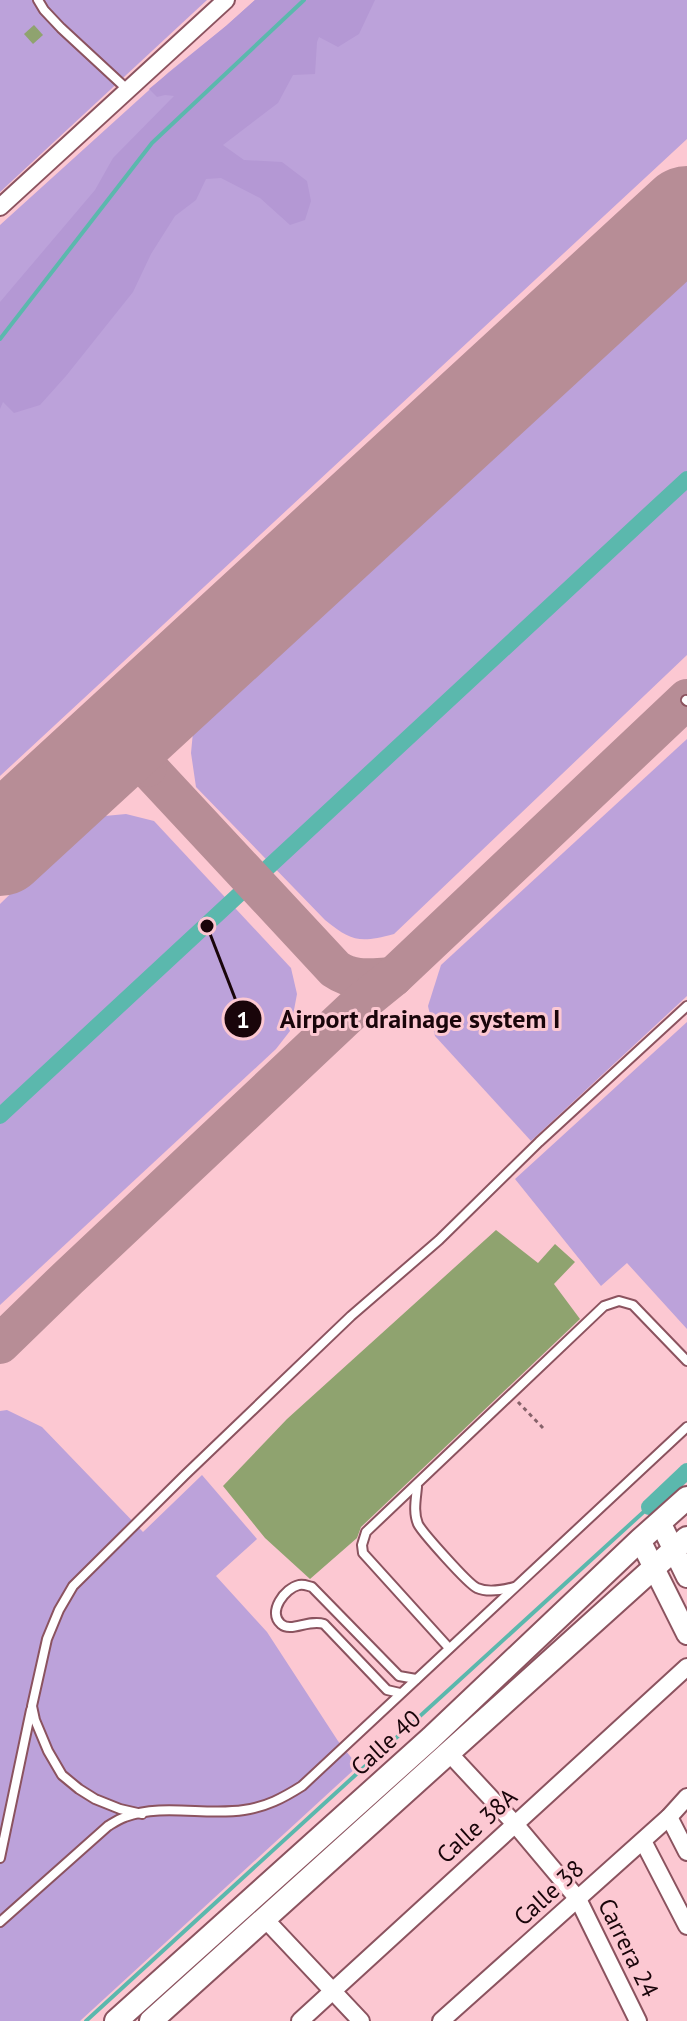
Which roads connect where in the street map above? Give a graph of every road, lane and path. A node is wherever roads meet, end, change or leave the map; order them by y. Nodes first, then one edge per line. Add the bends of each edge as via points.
1 (38, 0) edge
2 (226, 0) edge
3 (128, 90) junction
4 (0, 207) edge
5 (687, 1006) edge
6 (686, 1363) edge
7 (511, 1395) junction
8 (687, 1427) edge
9 (543, 1428) dead end
10 (417, 1486) junction
11 (687, 1498) edge
12 (660, 1522) junction
13 (640, 1540) junction
14 (680, 1544) edge
15 (654, 1568) junction
16 (687, 1577) edge
17 (518, 1586) junction
18 (687, 1634) edge
19 (449, 1648) junction
20 (687, 1667) edge
21 (416, 1679) junction
22 (400, 1693) junction
23 (32, 1706) junction
24 (448, 1752) junction
25 (687, 1797) edge
26 (142, 1814) junction
27 (669, 1817) junction
28 (515, 1824) junction
29 (643, 1841) junction
30 (687, 1852) edge
31 (0, 1858) edge
32 (578, 1899) junction
33 (264, 1918) junction
34 (0, 1922) edge
35 (687, 1926) edge
36 (332, 1991) junction
37 (116, 2021) edge
38 (151, 2021) edge
39 (300, 2021) edge
40 (361, 2021) edge
41 (441, 2021) edge
42 (638, 2021) edge

1 - 3 lane
2 - 3 street
3 - 4 street
5 - 23 lane via 351,1316 88,1569 73,1586 47,1639
6 - 7 lane via 639,1309 627,1302 612,1303
7 - 9 path
7 - 10 lane
8 - 17 lane
10 - 17 lane via 415,1515 421,1530 468,1580 484,1590
10 - 19 lane via 366,1532 363,1553
11 - 12 main road, Calle 40
12 - 13 main road, Calle 40
12 - 14 street
13 - 15 street
13 - 37 main road, Calle 40 via 431,1738
14 - 15 main road, Calle 40
14 - 16 street
15 - 18 street
15 - 24 main road, Calle 40
17 - 19 lane
19 - 21 lane
20 - 28 street, Calle 38A
21 - 22 lane
21 - 22 lane via 399,1676 312,1587 294,1587 280,1600 276,1611 282,1625 324,1624 387,1690
22 - 26 lane via 282,1799 240,1811
23 - 26 lane via 62,1775 95,1799
23 - 31 lane
24 - 28 street, Carrera 24
24 - 33 main road, Calle 40
25 - 27 street, Calle 38
26 - 34 lane via 108,1826
27 - 29 street, Calle 38
27 - 30 street
28 - 32 street, Carrera 24
28 - 36 street, Calle 38A
29 - 32 street, Calle 38
29 - 35 street
32 - 41 street, Calle 38
32 - 42 street, Carrera 24
33 - 36 street
33 - 38 main road, Calle 40
36 - 39 street, Calle 38A
36 - 40 street

